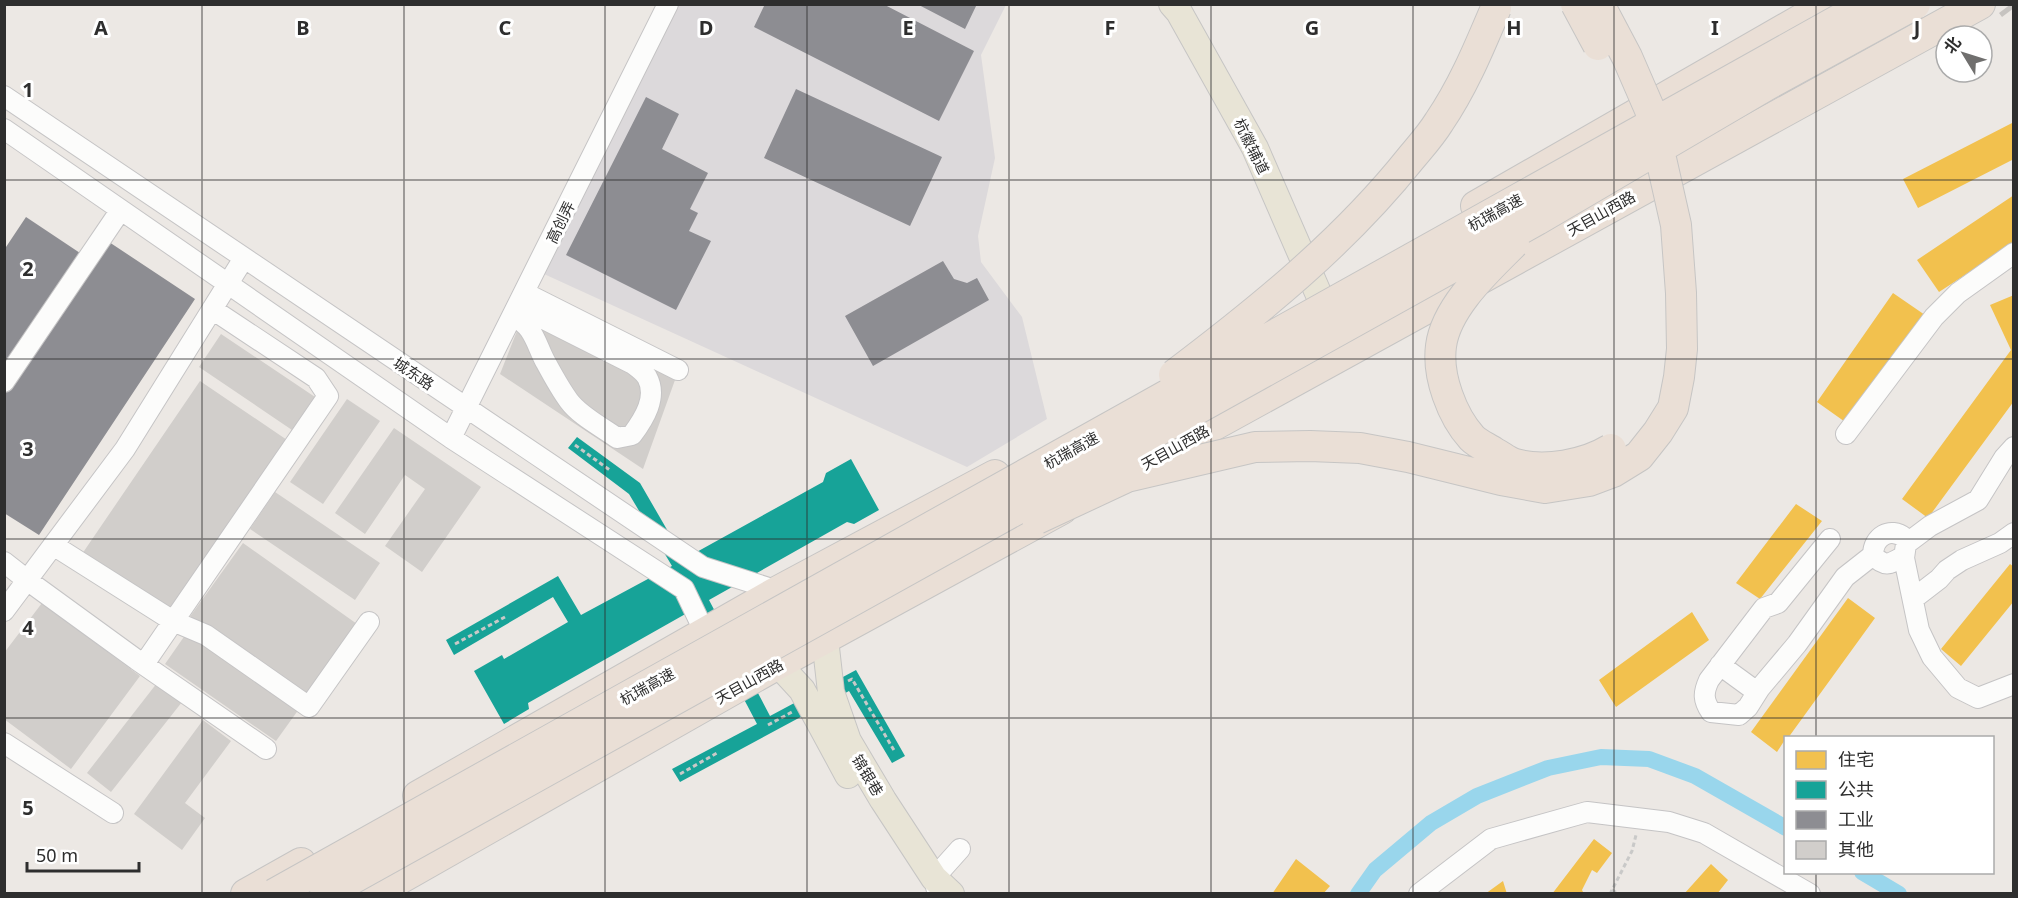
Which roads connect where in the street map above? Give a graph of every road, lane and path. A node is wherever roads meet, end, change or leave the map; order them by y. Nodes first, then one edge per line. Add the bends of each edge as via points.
1 (668, 4) edge
2 (1172, 4) edge
3 (1576, 4) edge
4 (1599, 4) edge
5 (1828, 4) edge
6 (1867, 4) edge
7 (1915, 4) edge
8 (1980, 4) edge
9 (1496, 6) edge
10 (4, 96) edge
11 (4, 129) edge
12 (120, 211) junction
13 (1537, 220) junction
14 (2013, 253) edge
15 (244, 258) junction
16 (228, 284) junction
17 (1319, 295) junction
18 (519, 305) junction
19 (212, 309) junction
20 (678, 370) dead end
21 (4, 382) edge
22 (466, 408) junction
23 (1846, 434) dead end
24 (451, 438) junction
25 (1087, 441) junction
26 (575, 445) dead end
27 (2013, 447) edge
28 (611, 471) dead end
29 (2013, 533) edge
30 (1830, 539) dead end
31 (53, 545) junction
32 (1905, 550) junction
33 (1873, 555) junction
34 (4, 562) edge
35 (27, 580) junction
36 (778, 591) junction
37 (1913, 599) junction
38 (4, 611) edge
39 (505, 617) dead end
40 (173, 621) junction
41 (369, 622) dead end
42 (822, 629) junction
43 (705, 633) junction
44 (455, 644) dead end
45 (144, 664) junction
46 (778, 664) junction
47 (1720, 665) junction
48 (2013, 684) edge
49 (1757, 692) junction
50 (874, 717) dead end
51 (4, 744) edge
52 (266, 749) dead end
53 (717, 753) dead end
54 (896, 753) dead end
55 (680, 774) dead end
56 (113, 813) dead end
57 (1640, 818) junction
58 (960, 849) dead end
59 (940, 890) edge
60 (1611, 892) edge
61 (246, 894) edge
62 (274, 894) edge
63 (325, 894) edge
64 (373, 894) edge
65 (1419, 894) edge
66 (1619, 894) edge
67 (1810, 894) edge

1 - 18 street, 高创弄
2 - 17 main road, 杭徽辅道 via 1255,148
3 - 13 highway, bridge via 1609,65 1630,116 1657,228 1662,348 1653,400 1625,440 1583,461 1545,468 1513,464 1474,440 1458,420 1448,397 1440,346 1456,307
4 - 42 highway, bridge via 1650,110 1677,225 1682,349 1679,378 1672,408 1639,456 1589,481 1545,488 1360,448 1255,447 1127,477
5 - 17 highway
6 - 25 highway, 杭瑞高速, bridge
7 - 13 highway, 杭瑞高速, bridge via 1767,85
8 - 42 highway, 天目山西路
9 - 25 highway, bridge via 1472,66 1439,123 1390,184 1273,298
10 - 15 street, 城东路
11 - 12 street
12 - 16 street
12 - 21 street
13 - 42 highway, 杭瑞高速, bridge
14 - 23 street via 1958,293 1934,317
15 - 16 street
15 - 22 street, 城东路
16 - 19 street
16 - 24 street
17 - 36 highway via 1149,393
18 - 18 street via 521,320 536,338 544,360 570,403 617,438 632,435 646,416 651,394 647,376 633,364
18 - 20 street
18 - 22 street, 高创弄
19 - 31 street via 125,449
19 - 40 street via 316,378 328,396
22 - 24 street, 高创弄
22 - 36 street, 城东路 via 703,567
24 - 43 street via 684,589
25 - 62 highway, 杭瑞高速, bridge
26 - 28 path
27 - 32 street via 1978,500 1930,526
29 - 37 street via 1962,560
30 - 47 street via 1778,603 1764,608
31 - 35 street
31 - 40 street
32 - 33 street via 1889,564 1879,562
32 - 33 street via 1905,538 1890,532 1873,545
32 - 37 street
33 - 49 street via 1845,577
34 - 35 street
35 - 38 street
35 - 45 street
36 - 42 street, 城东路
36 - 43 highway
37 - 48 street via 1919,630 1932,657 1958,688 1978,698
39 - 44 path
40 - 41 street via 206,635 309,707
40 - 45 street
42 - 46 highway, 天目山西路
42 - 59 main road, 锦银巷 via 831,692 848,741
42 - 63 highway, 杭瑞高速, bridge
43 - 46 street
43 - 61 highway
45 - 52 street
46 - 59 main road, 锦银巷 via 802,690 867,808
46 - 64 highway, 天目山西路
47 - 49 street
47 - 49 street via 1704,692 1711,712 1739,715
50 - 54 path
51 - 56 street
53 - 55 path
57 - 60 path via 1632,851
57 - 65 street via 1587,812 1491,839
57 - 67 street via 1669,831 1704,833
58 - 59 street
60 - 66 path

